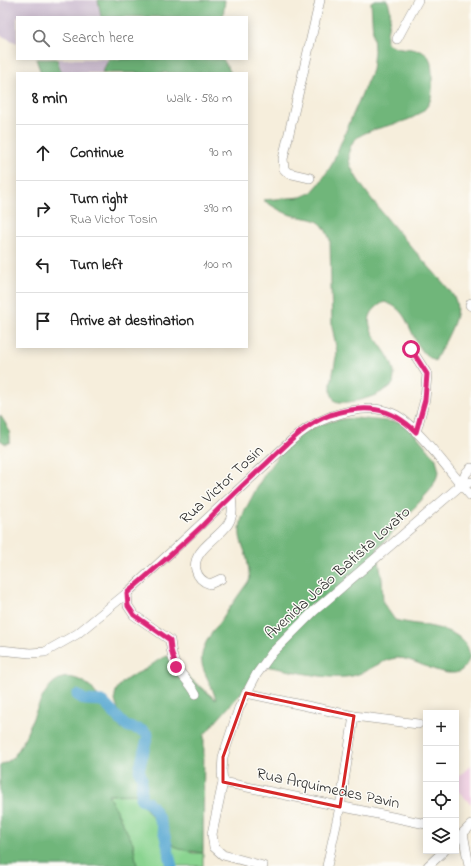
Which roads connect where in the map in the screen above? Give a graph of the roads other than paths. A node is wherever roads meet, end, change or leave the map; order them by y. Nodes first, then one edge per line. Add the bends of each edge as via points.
1 (320, 0) edge
2 (418, 0) edge
3 (397, 39) dead end
4 (310, 178) dead end
5 (411, 349) dead end
6 (416, 432) junction
7 (471, 468) edge
8 (471, 482) edge
9 (461, 485) junction
10 (471, 496) edge
11 (231, 497) junction
12 (221, 579) dead end
13 (127, 593) junction
14 (0, 650) edge
15 (246, 693) junction
16 (196, 694) dead end
17 (354, 716) junction
18 (418, 724) dead end
19 (223, 782) junction
20 (340, 807) junction
21 (423, 823) edge
22 (471, 826) edge
23 (459, 833) edge
24 (459, 837) edge
25 (441, 854) edge
26 (263, 866) edge
27 (327, 866) edge
28 (428, 866) edge
29 (469, 866) edge

1 - 4 street via 283,159 284,169 288,173
2 - 3 street
5 - 6 street via 427,374 425,400
6 - 9 street, Rua Victor Tosin
6 - 11 street, Rua Victor Tosin via 395,414 380,409 363,409 330,415 293,439
7 - 9 street, Avenida João Batista Lovato
8 - 9 street, Avenida João Batista Lovato
9 - 10 street, Rua Victor Tosin
9 - 15 street, Avenida João Batista Lovato via 314,611 272,653
11 - 12 street via 233,511 229,523 196,558 194,566 202,582 210,584
11 - 13 street, Rua Victor Tosin
13 - 14 street, Rua Victor Tosin via 77,634 50,650 30,653
13 - 16 street via 128,606 134,615 170,640 176,667
15 - 17 street
15 - 19 street, Avenida João Batista Lovato via 223,757
17 - 18 street
17 - 20 street
19 - 20 street, Rua Arquimedes Pavin
19 - 26 street, Avenida João Batista Lovato via 212,834 214,847 224,855
20 - 21 street, Rua Arquimedes Pavin
20 - 27 street
22 - 23 street
24 - 29 street
25 - 28 street

